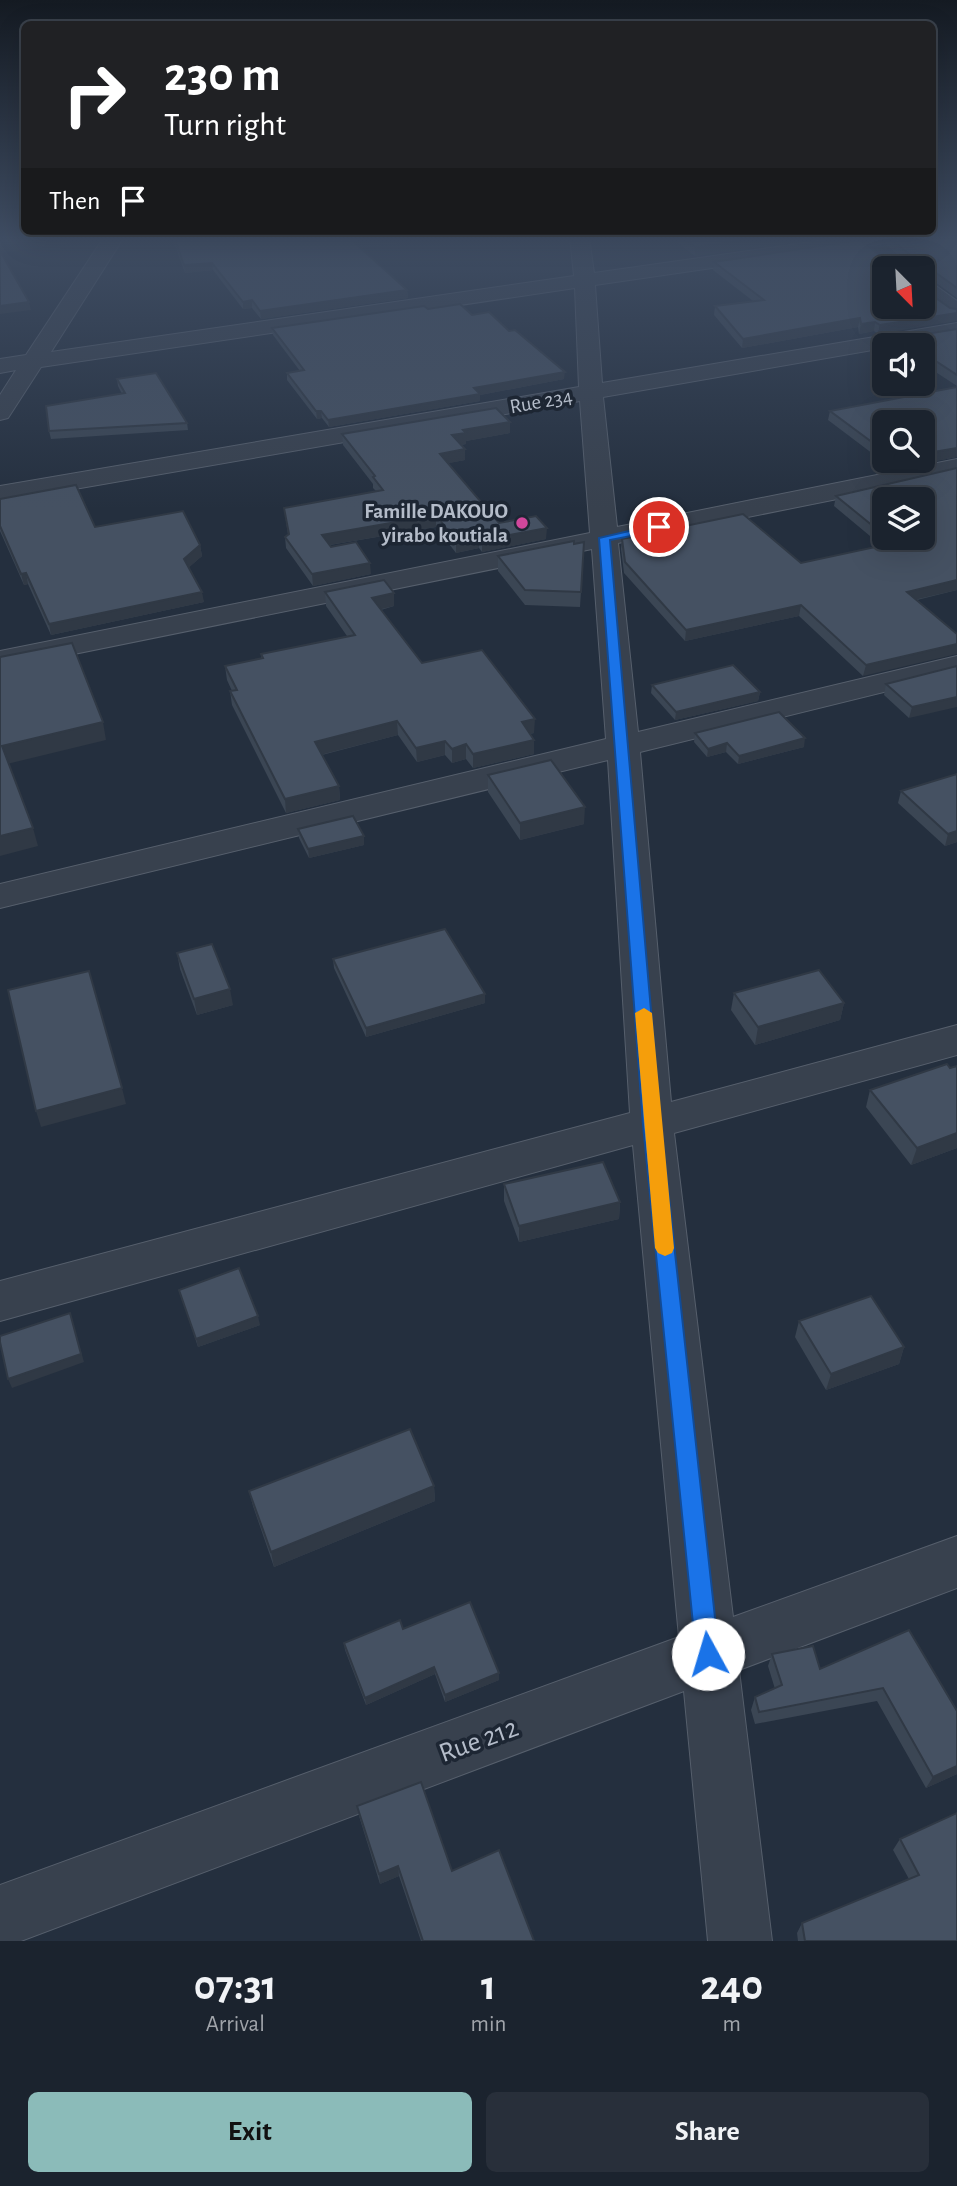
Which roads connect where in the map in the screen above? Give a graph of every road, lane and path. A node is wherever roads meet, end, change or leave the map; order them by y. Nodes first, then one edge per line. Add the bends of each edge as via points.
1 (56, 328) edge
2 (261, 328) edge
3 (588, 328) edge
4 (957, 329) edge
5 (35, 360) junction
6 (0, 366) edge
7 (591, 392) junction
8 (0, 413) edge
9 (957, 467) edge
10 (0, 495) edge
11 (604, 538) junction
12 (0, 660) edge
13 (957, 666) edge
14 (623, 746) junction
15 (0, 896) edge
16 (957, 1040) edge
17 (652, 1125) junction
18 (0, 1301) edge
19 (957, 1562) edge
20 (708, 1654) junction
21 (0, 1917) edge
22 (740, 1941) edge

1 - 5 street
2 - 5 street
3 - 7 street
4 - 7 street, Rue 234
5 - 6 street
5 - 8 street
7 - 10 street, Rue 234
7 - 11 street
9 - 11 street
11 - 12 street
11 - 14 street
13 - 14 street
14 - 15 street
14 - 17 street
16 - 17 street
17 - 18 street
17 - 20 street
19 - 20 street, Rue 212
20 - 21 street, Rue 212
20 - 22 street

